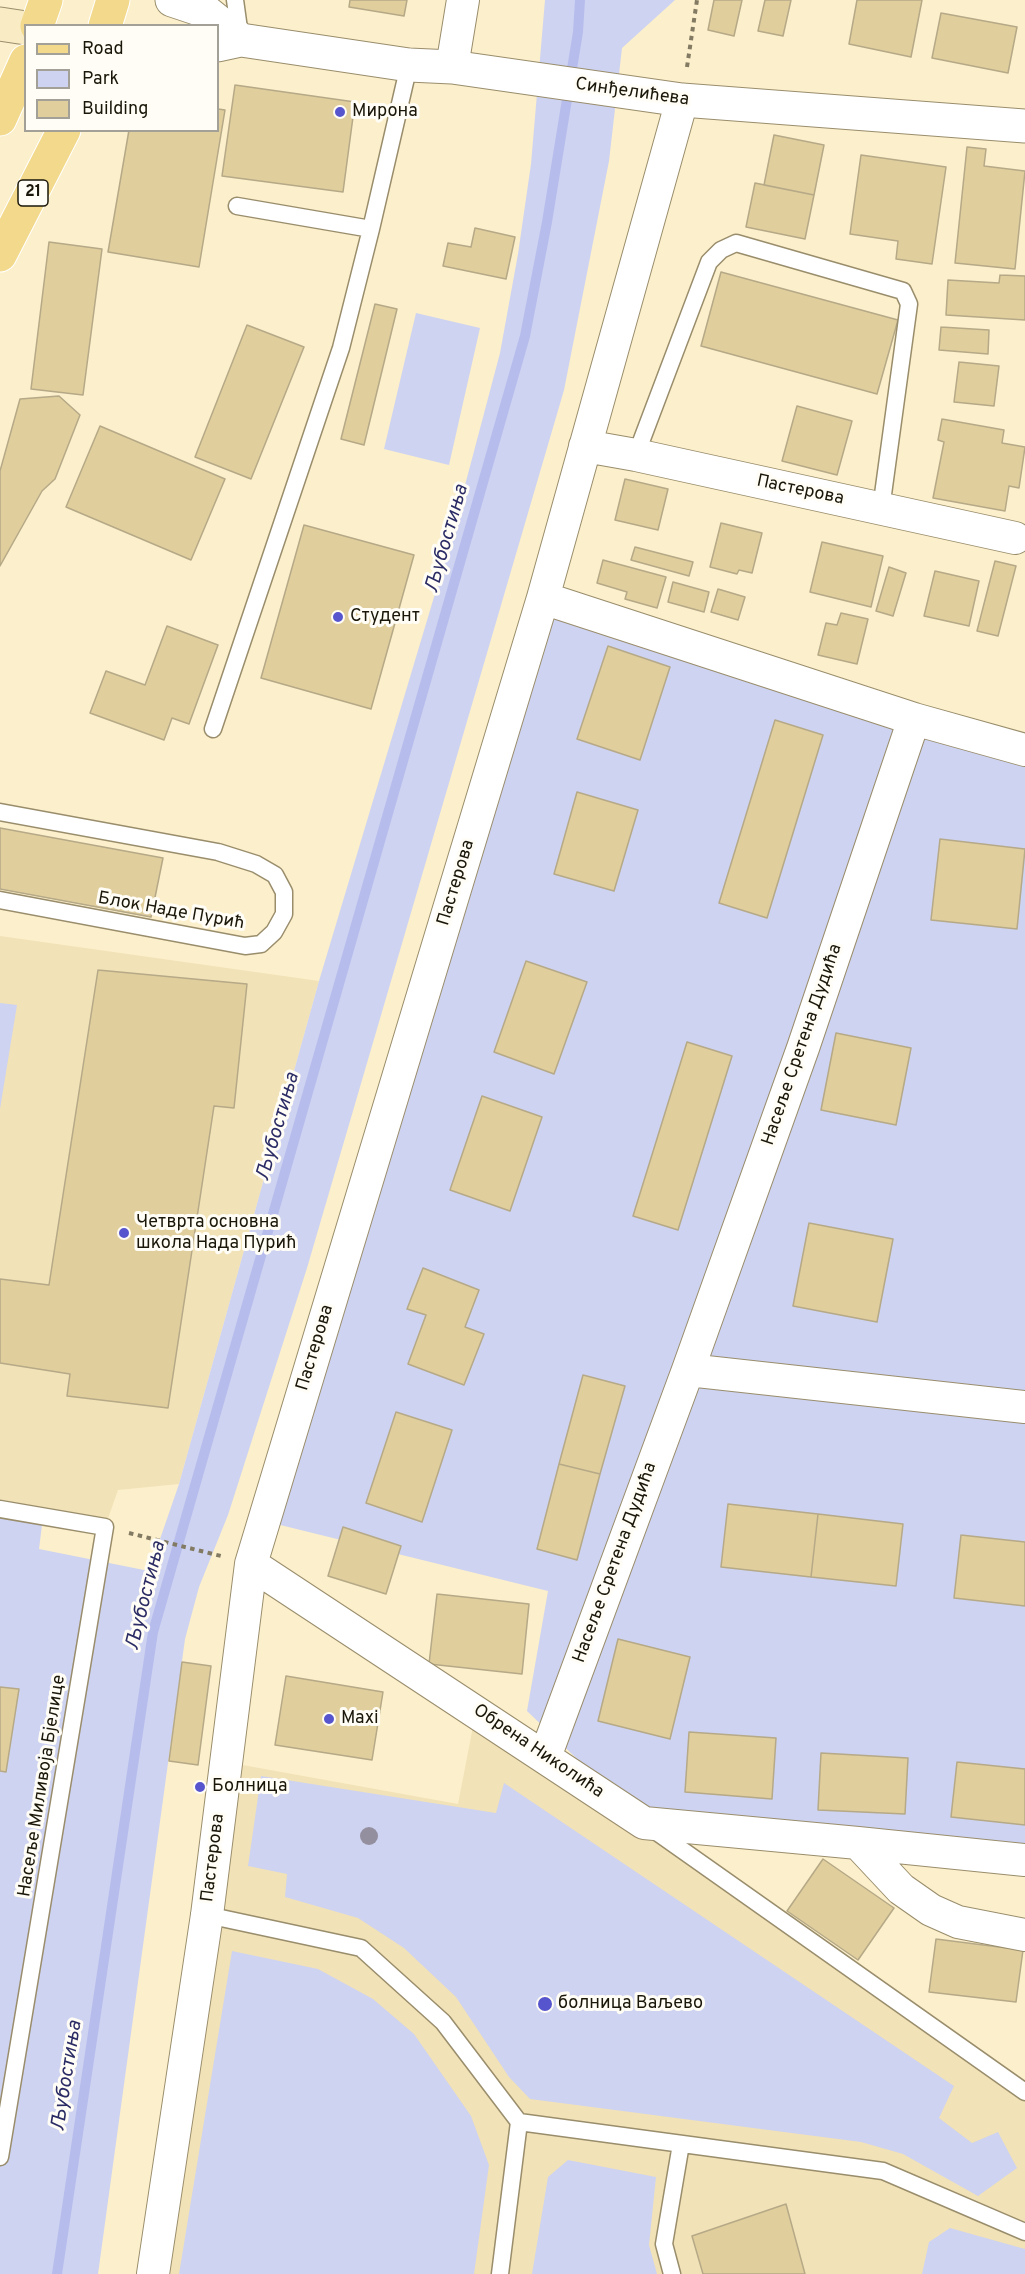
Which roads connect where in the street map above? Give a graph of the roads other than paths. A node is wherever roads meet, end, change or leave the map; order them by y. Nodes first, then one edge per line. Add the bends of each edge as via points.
1 (46, 0) edge
2 (113, 0) edge
3 (172, 0) edge
4 (235, 0) edge
5 (463, 0) edge
6 (0, 24) edge
7 (38, 24) edge
8 (106, 24) edge
9 (215, 24) edge
10 (24, 28) edge
11 (219, 30) edge
12 (229, 43) edge
13 (409, 64) junction
14 (24, 65) edge
15 (452, 67) junction
16 (681, 100) junction
17 (0, 118) edge
18 (1025, 126) edge
19 (63, 132) edge
20 (237, 206) dead end
21 (371, 229) junction
22 (0, 255) edge
23 (585, 446) junction
24 (636, 455) junction
25 (881, 509) junction
26 (1015, 538) dead end
27 (543, 598) junction
28 (914, 718) junction
29 (213, 729) dead end
30 (1025, 750) edge
31 (0, 812) edge
32 (0, 900) edge
33 (688, 1370) junction
34 (1025, 1407) edge
35 (0, 1509) edge
36 (238, 1560) junction
37 (545, 1757) junction
38 (644, 1823) junction
39 (858, 1843) junction
40 (1025, 1860) edge
41 (207, 1916) junction
42 (1025, 1935) edge
43 (1025, 2092) edge
44 (3, 2122) edge
45 (519, 2122) junction
46 (681, 2144) junction
47 (0, 2157) edge
48 (1025, 2232) edge
49 (153, 2274) edge
50 (500, 2274) edge
51 (672, 2274) edge

1 - 7 main road
2 - 8 main road
3 - 9 street via 205,11
4 - 12 lane
5 - 15 street
6 - 10 main road
11 - 12 street
12 - 13 street, Синђелићева
13 - 15 street, Синђелићева
13 - 21 lane
14 - 17 main road
15 - 16 street, Синђелићева
16 - 18 street, Синђелићева
16 - 23 street, Пастерова
19 - 22 main road, 21
20 - 21 lane
21 - 29 lane via 341,348
23 - 24 street, Пастерова
23 - 27 street, Пастерова
24 - 25 street, Пастерова
24 - 25 lane via 709,262 736,243 903,291 909,304
25 - 26 street, Пастерова
27 - 28 street
27 - 36 street, Пастерова
28 - 30 street
28 - 33 street, Насеље Сретена Дудића via 807,1036
31 - 32 lane, Блок Наде Пурић via 218,852 256,864 275,875 284,892 284,914 274,932 261,944 245,946
33 - 34 street
33 - 37 street, Насеље Сретена Дудића
35 - 44 lane, Насеље Миливоја Бјелице via 105,1527
36 - 37 street, Обрена Николића
36 - 41 street, Пастерова
37 - 38 street, Обрена Николића
38 - 39 street, Обрена Николића
38 - 43 lane
39 - 40 street, Обрена Николића
39 - 42 street via 901,1888 931,1911 958,1922
41 - 45 lane via 361,1948 443,2022
41 - 49 street, Пастерова
44 - 47 lane, Насеље Миливоја Бјелице
45 - 46 lane
45 - 50 lane
46 - 48 lane via 883,2171
46 - 51 lane via 664,2244

